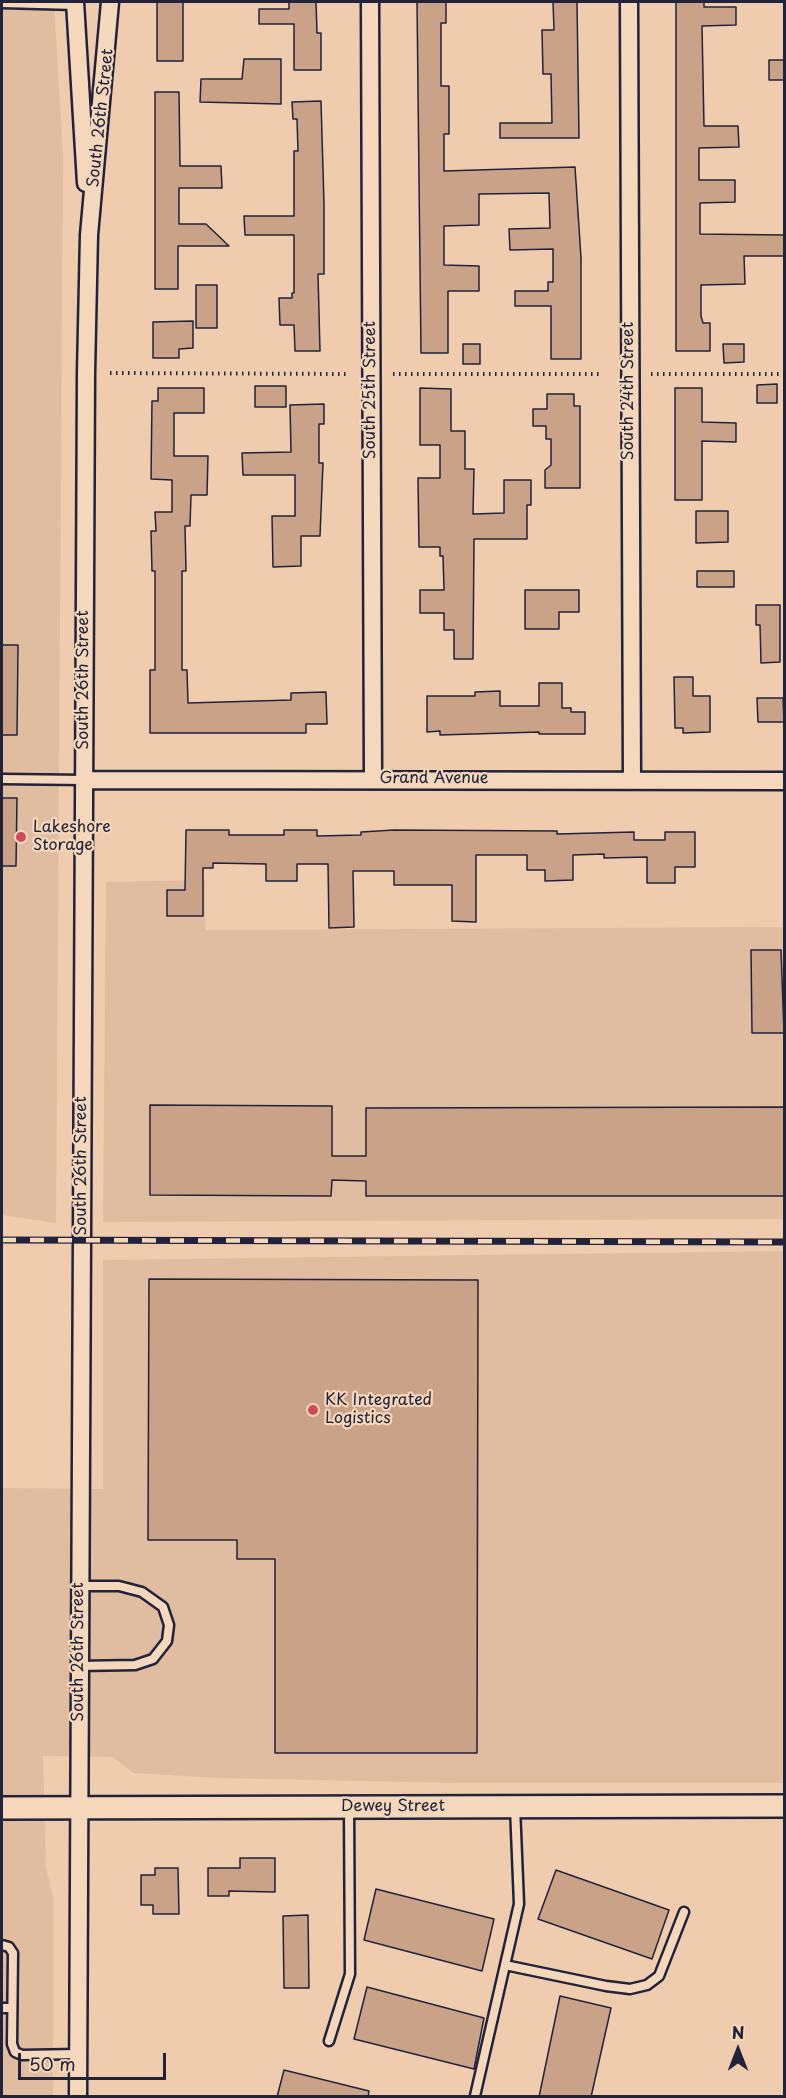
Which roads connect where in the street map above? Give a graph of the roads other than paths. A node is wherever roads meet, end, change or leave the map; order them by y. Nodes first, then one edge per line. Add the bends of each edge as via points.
1 (111, 2) edge
2 (370, 2) edge
3 (628, 2) edge
4 (2, 3) edge
5 (75, 3) edge
6 (89, 235) junction
7 (2, 779) edge
8 (373, 779) junction
9 (84, 780) junction
10 (632, 780) junction
11 (784, 781) edge
12 (79, 1586) junction
13 (79, 1666) junction
14 (515, 1806) junction
15 (784, 1806) edge
16 (78, 1807) junction
17 (349, 1807) junction
18 (2, 1808) edge
19 (684, 1912) dead end
20 (2, 1945) edge
21 (505, 1965) junction
22 (2, 2008) edge
23 (12, 2008) junction
24 (329, 2041) dead end
25 (78, 2054) junction
26 (78, 2097) edge
27 (475, 2097) edge

1 - 6 street, South 26th Street
2 - 8 street, South 25th Street
3 - 10 street, South 24th Street
4 - 5 lane
5 - 6 street, South 26th Street
6 - 9 street, South 26th Street
7 - 9 lane
8 - 9 street, Grand Avenue
8 - 10 street, Grand Avenue
9 - 12 street, South 26th Street
10 - 11 street, Grand Avenue
12 - 13 street, South 26th Street
12 - 13 lane via 119,1586 142,1592 163,1607 169,1625 167,1641 153,1659 135,1665
13 - 16 street, South 26th Street
14 - 15 street, Dewey Street
14 - 17 street, Dewey Street
14 - 21 lane via 519,1904
16 - 17 street, Dewey Street
16 - 18 street, Dewey Street
16 - 25 street, South 26th Street
17 - 24 lane via 350,1974
19 - 21 lane via 659,1976 647,1985 630,1989 606,1986
20 - 23 lane via 13,1953
21 - 27 lane
22 - 23 lane
23 - 25 lane via 15,2052
25 - 26 street, South 26th Street

